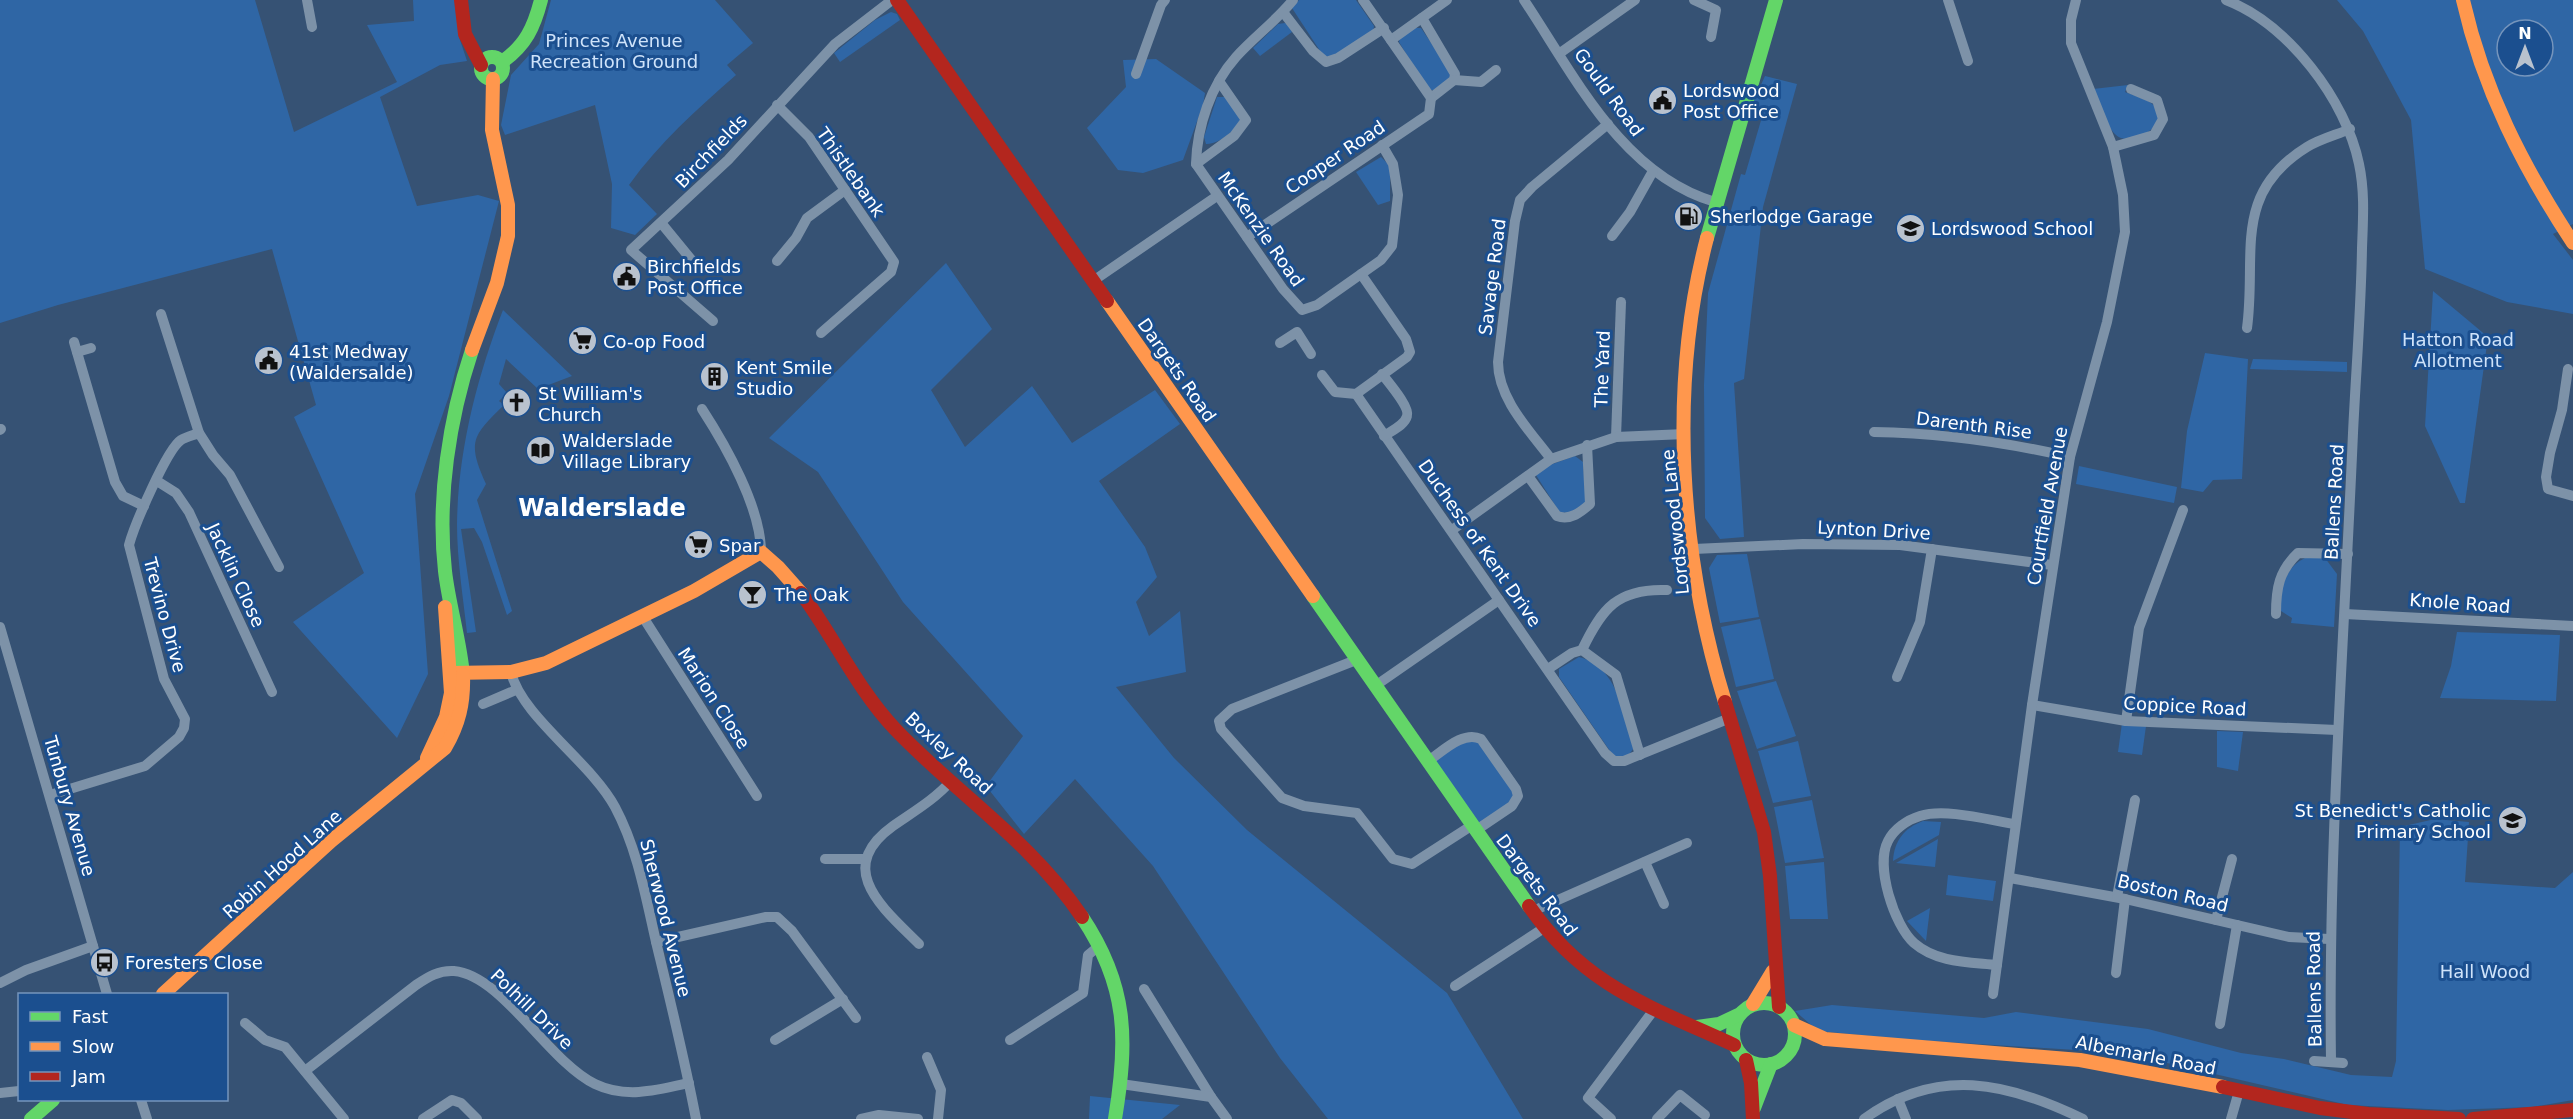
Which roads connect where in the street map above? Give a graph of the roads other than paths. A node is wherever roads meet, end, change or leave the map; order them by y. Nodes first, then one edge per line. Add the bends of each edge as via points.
1 (307, 0) edge
2 (461, 0) edge
3 (541, 0) edge
4 (892, 0) edge
5 (897, 0) edge
6 (1165, 0) edge
7 (1293, 0) edge
8 (1363, 0) edge
9 (1447, 0) edge
10 (1524, 0) edge
11 (1635, 0) edge
12 (1694, 0) edge
13 (1776, 0) edge
14 (1948, 0) edge
15 (2076, 0) edge
16 (2226, 0) edge
17 (2463, 0) edge
18 (1718, 5) edge
19 (1282, 12) junction
20 (1422, 18) junction
21 (312, 27) dead end
22 (1383, 28) junction
23 (1711, 37) dead end
24 (1391, 40) junction
25 (1560, 53) junction
26 (1968, 61) dead end
27 (502, 62) junction
28 (481, 65) junction
29 (1496, 70) dead end
30 (1136, 74) dead end
31 (493, 79) junction
32 (1454, 80) junction
33 (1219, 81) junction
34 (2131, 89) dead end
35 (1431, 98) junction
36 (777, 105) junction
37 (1608, 124) junction
38 (2350, 129) junction
39 (1382, 145) junction
40 (2113, 147) junction
41 (1196, 164) junction
42 (1653, 171) junction
43 (845, 190) junction
44 (1217, 196) junction
45 (1715, 202) junction
46 (662, 224) junction
47 (1612, 236) dead end
48 (1247, 237) junction
49 (2573, 243) edge
50 (777, 261) dead end
51 (694, 263) dead end
52 (1361, 274) junction
53 (1093, 281) junction
54 (1621, 302) dead end
55 (1302, 310) junction
56 (161, 314) dead end
57 (712, 321) dead end
58 (2247, 328) dead end
59 (1297, 332) junction
60 (821, 333) dead end
61 (1280, 343) dead end
62 (91, 348) dead end
63 (1311, 354) dead end
64 (2568, 369) dead end
65 (1382, 374) junction
66 (1322, 375) dead end
67 (1356, 394) junction
68 (702, 409) dead end
69 (1874, 432) dead end
70 (199, 434) junction
71 (1685, 434) junction
72 (1384, 436) junction
73 (1616, 437) junction
74 (1587, 445) junction
75 (2070, 457) junction
76 (1551, 459) junction
77 (1528, 476) junction
78 (157, 481) junction
79 (2573, 496) edge
80 (144, 506) junction
81 (2183, 510) dead end
82 (1452, 530) junction
83 (1694, 549) junction
84 (1932, 549) junction
85 (761, 552) junction
86 (2348, 554) junction
87 (2052, 565) junction
88 (279, 567) dead end
89 (1667, 590) dead end
90 (1499, 600) junction
91 (2276, 614) dead end
92 (2345, 614) junction
93 (643, 617) junction
94 (2573, 626) edge
95 (0, 627) edge
96 (1582, 651) junction
97 (1356, 660) junction
98 (1548, 669) junction
99 (511, 672) junction
100 (457, 674) junction
101 (1897, 676) dead end
102 (1375, 686) junction
103 (516, 690) junction
104 (272, 692) dead end
105 (483, 704) dead end
106 (2032, 705) junction
107 (1731, 718) junction
108 (2126, 720) junction
109 (2337, 730) junction
110 (1640, 755) junction
111 (1428, 761) junction
112 (951, 781) junction
113 (50, 795) junction
114 (757, 796) dead end
115 (2135, 800) dead end
116 (2015, 824) junction
117 (1473, 828) junction
118 (1687, 843) dead end
119 (825, 859) dead end
120 (865, 859) junction
121 (2232, 859) dead end
122 (1645, 862) junction
123 (2010, 878) junction
124 (2121, 898) junction
125 (1664, 904) dead end
126 (1533, 911) junction
127 (2216, 920) junction
128 (2237, 925) junction
129 (1544, 928) junction
130 (2329, 939) junction
131 (656, 942) junction
132 (920, 944) dead end
133 (93, 946) junction
134 (1099, 946) junction
135 (1997, 965) junction
136 (1773, 971) junction
137 (2116, 973) dead end
138 (0, 983) edge
139 (1455, 986) dead end
140 (1144, 989) dead end
141 (107, 993) edge
142 (164, 993) edge
143 (1993, 994) dead end
144 (843, 999) junction
145 (1753, 1004) junction
146 (1779, 1007) junction
147 (1653, 1011) junction
148 (1738, 1015) junction
149 (856, 1018) dead end
150 (245, 1023) dead end
151 (2220, 1024) dead end
152 (1794, 1025) junction
153 (1697, 1027) junction
154 (1825, 1039) junction
155 (775, 1040) dead end
156 (1010, 1040) dead end
157 (1734, 1045) junction
158 (1791, 1048) junction
159 (927, 1057) dead end
160 (1746, 1060) junction
161 (2314, 1061) dead end
162 (2331, 1061) junction
163 (1771, 1064) junction
164 (2343, 1064) dead end
165 (305, 1071) junction
166 (689, 1083) junction
167 (1121, 1084) junction
168 (18, 1091) edge
169 (2240, 1091) junction
170 (0, 1093) edge
171 (1211, 1097) junction
172 (1898, 1099) junction
173 (52, 1101) edge
174 (141, 1101) edge
175 (2573, 1110) edge
176 (1705, 1115) dead end
177 (1753, 1115) edge
178 (340, 1118) edge
179 (32, 1119) edge
180 (147, 1119) edge
181 (423, 1119) edge
182 (477, 1119) edge
183 (696, 1119) edge
184 (861, 1119) edge
185 (918, 1119) edge
186 (938, 1119) edge
187 (1115, 1119) edge
188 (1227, 1119) edge
189 (1611, 1119) edge
190 (1657, 1119) edge
191 (1864, 1119) edge
192 (1906, 1119) edge
193 (2083, 1119) edge
194 (2231, 1119) edge
195 (2459, 1119) edge
196 (2473, 1119) edge

1 - 21 street
2 - 28 street via 465,34
3 - 27 street via 531,35
4 - 36 street, Birchfields via 835,44
5 - 53 street, Dargets Road
6 - 30 street
7 - 19 street, McKenzie Road
8 - 22 street
9 - 20 street
10 - 25 street, Gould Road
11 - 25 street
12 - 18 street
13 - 45 street, Lordswood Lane via 1760,68
14 - 26 street
15 - 40 street, Courtfield Avenue via 2071,43
16 - 38 street, Ballens Road via 2238,4 2281,35 2313,68
17 - 49 street via 2487,84 2504,126 2537,190
18 - 23 street
19 - 22 street via 1326,62
19 - 33 street, McKenzie Road via 1236,57
20 - 24 street
20 - 32 street via 1454,70
22 - 24 street
24 - 35 street
25 - 37 street, Gould Road
27 - 28 street via 489,57
27 - 31 street via 502,73
28 - 31 street via 483,75
29 - 32 street via 1481,81
31 - 100 street via 491,115 510,219 508,239 501,273 470,357 455,412 443,484 443,594
32 - 35 street, Cooper Road
33 - 41 street, McKenzie Road via 1197,140
33 - 41 street, McKenzie Road via 1246,120 1234,136
34 - 40 street via 2157,100 2161,125 2154,135
35 - 39 street, Cooper Road via 1429,114
36 - 43 street, Thistlebank via 809,137
36 - 46 street, Birchfields
37 - 42 street, Gould Road
37 - 76 street, Savage Road via 1532,187 1520,200 1515,221 1499,381 1508,400
38 - 58 street via 2308,147 2272,175 2258,200 2251,230
38 - 86 street, Ballens Road via 2360,166 2363,200
39 - 48 street, Cooper Road
39 - 52 street, McKenzie Road via 1393,164 1398,195 1392,246 1381,260
40 - 75 street, Courtfield Avenue via 2126,232
41 - 44 street, McKenzie Road
42 - 45 street, Gould Road via 1687,192
42 - 47 street
43 - 50 street via 807,219
43 - 60 street, Thistlebank via 894,262 891,273
44 - 48 street, McKenzie Road
44 - 53 street
45 - 71 street, Lordswood Lane via 1690,329
46 - 51 street
46 - 57 street, Birchfields via 631,250
48 - 55 street, McKenzie Road
52 - 55 street, McKenzie Road via 1317,305
52 - 65 street via 1410,347 1407,357
53 - 97 street, Dargets Road
54 - 73 street, The Yard
55 - 59 street
56 - 70 street
59 - 61 street
59 - 63 street
62 - 80 street via 75,347 115,482 123,496
64 - 79 street via 2546,477 2548,489
65 - 67 street
65 - 72 street via 1407,409 1403,422
66 - 67 street via 1335,392
67 - 72 street, Duchess of Kent Drive
68 - 85 street via 757,515
69 - 75 street, Darenth Rise via 1981,440
70 - 78 street, Trevino Drive via 181,440 169,452
70 - 88 street via 230,475
71 - 73 street
71 - 83 street, Lordswood Lane via 1687,500
72 - 82 street, Duchess of Kent Drive
73 - 74 street
74 - 76 street
74 - 77 street via 1590,504 1575,515 1557,516
75 - 87 street, Courtfield Avenue
76 - 77 street
77 - 82 street
78 - 80 street, Trevino Drive
78 - 104 street, Jacklin Close via 176,493 189,512
80 - 113 street, Trevino Drive via 129,544 164,679 185,719 184,728 146,766
81 - 108 street via 2139,628
82 - 90 street, Duchess of Kent Drive
83 - 84 street, Lynton Drive via 1803,543
83 - 107 street, Lordswood Lane via 1707,631
84 - 87 street, Lynton Drive
84 - 101 street via 1920,622
85 - 93 street
85 - 112 street, Boxley Road via 798,589 883,715
86 - 91 street via 2298,553 2284,566
86 - 92 street, Ballens Road
87 - 106 street, Courtfield Avenue
89 - 96 street via 1648,589 1612,603
90 - 98 street, Duchess of Kent Drive
90 - 102 street
92 - 94 street, Knole Road
92 - 109 street, Ballens Road
93 - 99 street via 553,660
93 - 114 street, Marion Close
95 - 113 street, Tunbury Avenue
96 - 98 street via 1572,652
96 - 110 street via 1616,675
97 - 102 street, Dargets Road
97 - 117 street via 1232,709 1219,721 1221,729 1282,798 1304,806 1357,813 1393,859 1412,864
98 - 110 street, Duchess of Kent Drive via 1605,753 1614,761
99 - 100 street
99 - 103 street, Sherwood Avenue
100 - 142 street, Robin Hood Lane via 446,717 425,763
102 - 111 street, Dargets Road
103 - 105 street
103 - 131 street, Sherwood Avenue via 597,780 615,807 635,854
106 - 108 street, Coppice Road
106 - 116 street, Courtfield Avenue
107 - 110 street, Duchess of Kent Drive
107 - 136 street, Lordswood Lane via 1766,843 1774,922
108 - 109 street, Coppice Road
109 - 130 street, Ballens Road
111 - 117 street, Dargets Road
111 - 117 street, Dargets Road via 1463,738 1475,736 1516,789 1517,801 1512,806
112 - 120 street via 880,837
112 - 134 street, Boxley Road via 1067,898
113 - 133 street, Tunbury Avenue
115 - 124 street
116 - 123 street, Courtfield Avenue
116 - 135 street via 1952,815 1920,816 1898,828 1885,849 1892,903 1899,924 1914,943 1947,959
117 - 126 street, Dargets Road
118 - 122 street
119 - 120 street
120 - 132 street via 867,884
121 - 127 street
122 - 125 street
122 - 126 street
123 - 124 street, Boston Road
123 - 135 street, Courtfield Avenue
124 - 127 street, Boston Road
124 - 137 street
126 - 129 street, Dargets Road
127 - 128 street, Boston Road
128 - 130 street, Boston Road via 2289,937
128 - 151 street
129 - 139 street
129 - 147 street, Dargets Road via 1593,977
130 - 162 street, Ballens Road
131 - 144 street via 777,917
131 - 166 street, Sherwood Avenue
133 - 138 street
133 - 141 street, Tunbury Avenue
134 - 156 street via 1089,955 1083,993
134 - 167 street, Boxley Road via 1120,1000 1124,1036
135 - 143 street, Courtfield Avenue
136 - 145 street
136 - 146 street, Lordswood Lane
140 - 171 street
144 - 149 street
144 - 155 street
145 - 146 street
145 - 148 street
146 - 152 street
147 - 153 street, Dargets Road
147 - 189 street via 1588,1098
148 - 153 street via 1719,1024
148 - 157 street via 1732,1035
150 - 165 street via 265,1040 285,1047
152 - 154 street, Albemarle Road
152 - 158 street
153 - 157 street, Dargets Road
154 - 158 street, Albemarle Road
154 - 169 street, Albemarle Road via 2080,1060
157 - 160 street
158 - 163 street via 1786,1056
159 - 186 street via 941,1090
160 - 163 street via 1758,1065
160 - 177 street
161 - 162 street, Ballens Road
162 - 164 street, Ballens Road
163 - 177 street
165 - 166 street, Polhill Drive via 432,974 452,971 471,975 488,985 570,1068 595,1085 642,1093
165 - 178 street
166 - 183 street, Sherwood Avenue
167 - 171 street
167 - 187 street, Boxley Road
168 - 170 street
169 - 194 street
169 - 195 street, Albemarle Road via 2320,1108
171 - 188 street
172 - 191 street
172 - 192 street
172 - 193 street via 1948,1084 1979,1084 2057,1106
173 - 179 street
174 - 180 street
175 - 196 street
176 - 190 street via 1680,1095
181 - 182 street via 452,1100 461,1103
184 - 185 street via 879,1114

